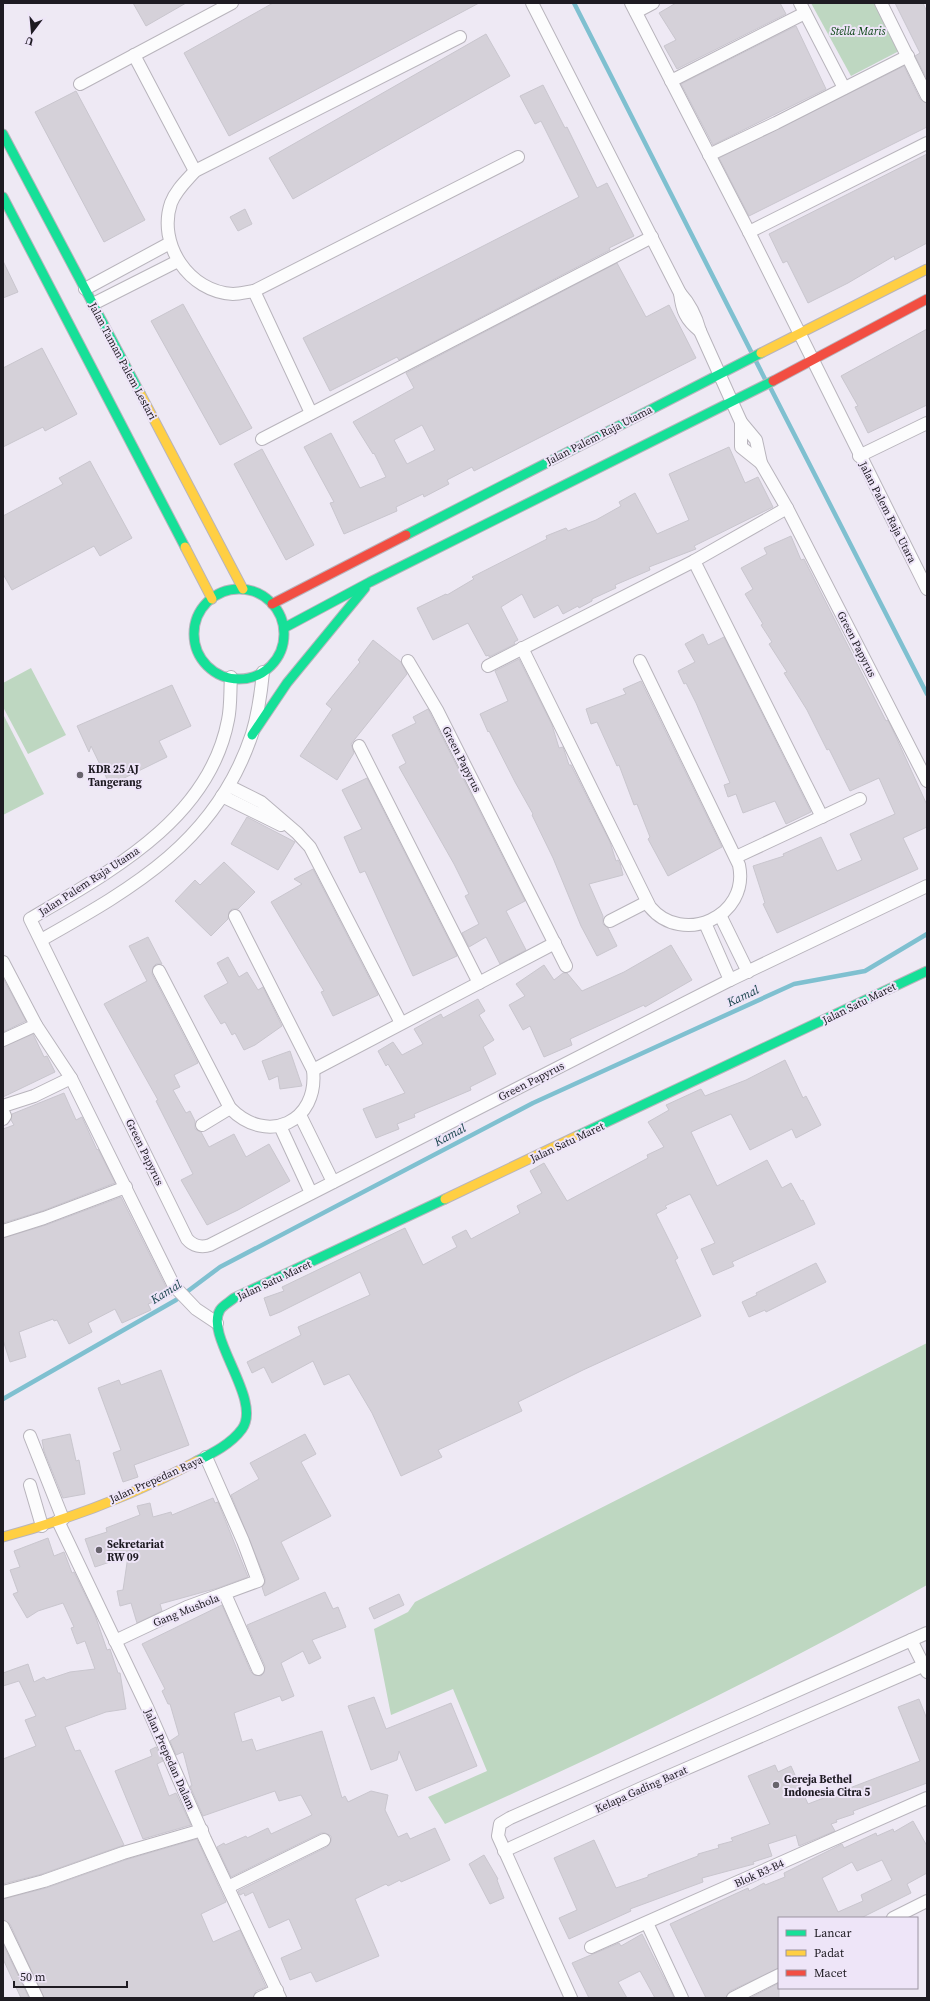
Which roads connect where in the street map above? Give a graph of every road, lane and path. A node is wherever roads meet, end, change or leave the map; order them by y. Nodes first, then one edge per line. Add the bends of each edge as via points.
1 (232, 3) edge
2 (532, 3) edge
3 (653, 3) edge
4 (881, 3) edge
5 (633, 8) edge
6 (803, 8) edge
7 (460, 37) dead end
8 (134, 55) junction
9 (908, 56) junction
10 (671, 81) junction
11 (80, 84) dead end
12 (844, 88) junction
13 (927, 96) edge
14 (3, 134) edge
15 (927, 144) edge
16 (709, 155) junction
17 (518, 156) dead end
18 (195, 171) junction
19 (3, 197) edge
20 (749, 232) junction
21 (652, 237) junction
22 (170, 243) junction
23 (178, 261) junction
24 (927, 269) edge
25 (85, 289) junction
26 (254, 291) junction
27 (927, 300) edge
28 (93, 304) junction
29 (799, 335) junction
30 (812, 361) junction
31 (719, 373) junction
32 (732, 402) junction
33 (311, 413) junction
34 (927, 423) edge
35 (262, 439) dead end
36 (859, 456) junction
37 (787, 508) junction
38 (694, 561) junction
39 (370, 582) junction
40 (243, 589) junction
41 (927, 589) edge
42 (212, 599) junction
43 (272, 604) junction
44 (284, 628) junction
45 (522, 648) junction
46 (408, 661) dead end
47 (640, 661) dead end
48 (488, 666) dead end
49 (263, 672) junction
50 (231, 677) junction
51 (252, 735) junction
52 (359, 746) dead end
53 (927, 781) edge
54 (225, 791) junction
55 (860, 799) dead end
56 (822, 817) junction
57 (736, 857) junction
58 (927, 886) edge
59 (647, 902) junction
60 (720, 915) junction
61 (235, 916) dead end
62 (610, 921) dead end
63 (704, 923) junction
64 (40, 940) junction
65 (555, 943) junction
66 (3, 962) edge
67 (566, 966) dead end
68 (158, 971) dead end
69 (927, 971) edge
70 (748, 972) junction
71 (730, 980) junction
72 (479, 983) junction
73 (401, 1024) junction
74 (36, 1025) junction
75 (3, 1040) edge
76 (314, 1070) junction
77 (71, 1078) junction
78 (3, 1106) edge
79 (230, 1108) junction
80 (3, 1112) edge
81 (300, 1115) junction
82 (3, 1119) edge
83 (202, 1125) dead end
84 (280, 1126) junction
85 (333, 1182) junction
86 (126, 1187) junction
87 (311, 1193) junction
88 (3, 1231) edge
89 (217, 1323) junction
90 (30, 1436) dead end
91 (206, 1457) junction
92 (30, 1486) dead end
93 (61, 1520) junction
94 (42, 1526) junction
95 (3, 1537) edge
96 (225, 1594) junction
97 (927, 1633) edge
98 (115, 1640) junction
99 (911, 1640) junction
100 (926, 1668) edge
101 (258, 1669) dead end
102 (927, 1798) edge
103 (202, 1830) junction
104 (324, 1840) dead end
105 (504, 1851) junction
106 (228, 1887) junction
107 (3, 1892) edge
108 (927, 1901) edge
109 (895, 1917) edge
110 (647, 1923) junction
111 (3, 1927) edge
112 (591, 1947) dead end
113 (778, 1976) edge
114 (279, 1994) edge
115 (37, 1998) edge
116 (260, 1998) edge
117 (571, 1998) edge
118 (682, 1998) edge
119 (733, 1998) edge

1 - 8 street
2 - 21 street
3 - 5 street
4 - 9 street
5 - 10 street, Jalan Palem Raja Utara
6 - 10 street
6 - 12 street
7 - 18 street
8 - 11 street
8 - 18 street
9 - 12 street
9 - 13 street
10 - 16 street, Jalan Palem Raja Utara
12 - 16 street
14 - 25 street, Jalan Taman Palem Lestari
15 - 20 street
16 - 20 street, Jalan Palem Raja Utara
17 - 26 street
18 - 22 street via 181,186 171,203 168,223
19 - 42 street
20 - 29 street, Jalan Palem Raja Utara
21 - 31 street, Green Papyrus via 680,293 682,310 689,322 700,331
21 - 33 street
22 - 23 street
22 - 25 street
23 - 26 street via 192,278 211,289 232,294
23 - 28 street
24 - 29 street, Jalan Palem Raja Utama
25 - 28 street, Jalan Taman Palem Lestari
26 - 33 street
27 - 30 street
28 - 40 street, Jalan Taman Palem Lestari
29 - 30 street, Jalan Palem Raja Utara
29 - 31 street, Jalan Palem Raja Utama
30 - 32 street
30 - 36 street, Jalan Palem Raja Utara
31 - 32 street, Green Papyrus
31 - 43 street, Jalan Palem Raja Utama
32 - 37 street, Green Papyrus via 741,422 756,440 761,463
32 - 39 street
33 - 35 street
34 - 36 street, Jalan Palem Raja Utara
36 - 41 street, Jalan Palem Raja Utara
37 - 38 street
37 - 53 street, Green Papyrus
38 - 45 street
38 - 56 street
39 - 44 street
39 - 51 street via 292,677
40 - 42 street via 227,591
40 - 43 street via 259,594
42 - 50 street via 204,606 196,622 196,644 210,668
43 - 44 street via 280,615
44 - 49 street via 281,650 276,660
45 - 48 street
45 - 59 street
46 - 65 street, Green Papyrus via 437,710
47 - 57 street
49 - 50 street via 247,678
49 - 51 street
50 - 64 street, Jalan Palem Raja Utama via 228,719 223,738 210,769 184,807 159,833 127,860 30,919
51 - 54 street
52 - 72 street
54 - 64 street via 192,835 152,872 100,907
54 - 73 street via 261,802 297,832 310,848
55 - 56 street
56 - 57 street
57 - 60 street via 741,872 739,889 731,904
58 - 70 street, Green Papyrus
59 - 62 street
59 - 63 street via 654,911 670,921
60 - 63 street
60 - 70 street
61 - 76 street
63 - 71 street
64 - 87 street, Green Papyrus via 189,1242 206,1246
65 - 67 street, Green Papyrus
65 - 72 street
66 - 74 street
68 - 79 street
69 - 89 street, Jalan Satu Maret via 234,1298 220,1311
70 - 71 street, Green Papyrus
71 - 85 street, Green Papyrus
72 - 73 street
73 - 76 street
74 - 75 street
74 - 77 street
76 - 81 street via 313,1094 308,1106
77 - 78 street via 34,1096
77 - 86 street
79 - 83 street
79 - 84 street via 252,1125 266,1128
80 - 82 street
81 - 84 street
81 - 85 street
84 - 87 street
85 - 87 street, Green Papyrus
86 - 88 street
86 - 89 street via 174,1286 196,1309
89 - 91 street, Jalan Prepedan Raya via 241,1386 246,1411 243,1428
90 - 93 street, Jalan Prepedan Dalam
91 - 93 street, Jalan Prepedan Raya via 167,1477
91 - 96 street, Gang Mushola via 244,1541 258,1581
92 - 94 street
93 - 94 street, Jalan Prepedan Raya
93 - 98 street, Jalan Prepedan Dalam
94 - 95 street, Jalan Prepedan Raya
96 - 98 street, Gang Mushola
96 - 101 street
97 - 99 street
98 - 103 street, Jalan Prepedan Dalam
99 - 100 street
99 - 105 street via 510,1818 500,1824 498,1830
100 - 105 street, Kelapa Gading Barat via 646,1786
102 - 110 street, Blok B3-B4
103 - 106 street, Jalan Prepedan Dalam
103 - 107 street
104 - 106 street
105 - 117 street
106 - 114 street, Jalan Prepedan Dalam
108 - 109 street
110 - 112 street, Blok B3-B4
110 - 118 street
111 - 115 street
113 - 119 street
114 - 116 street

